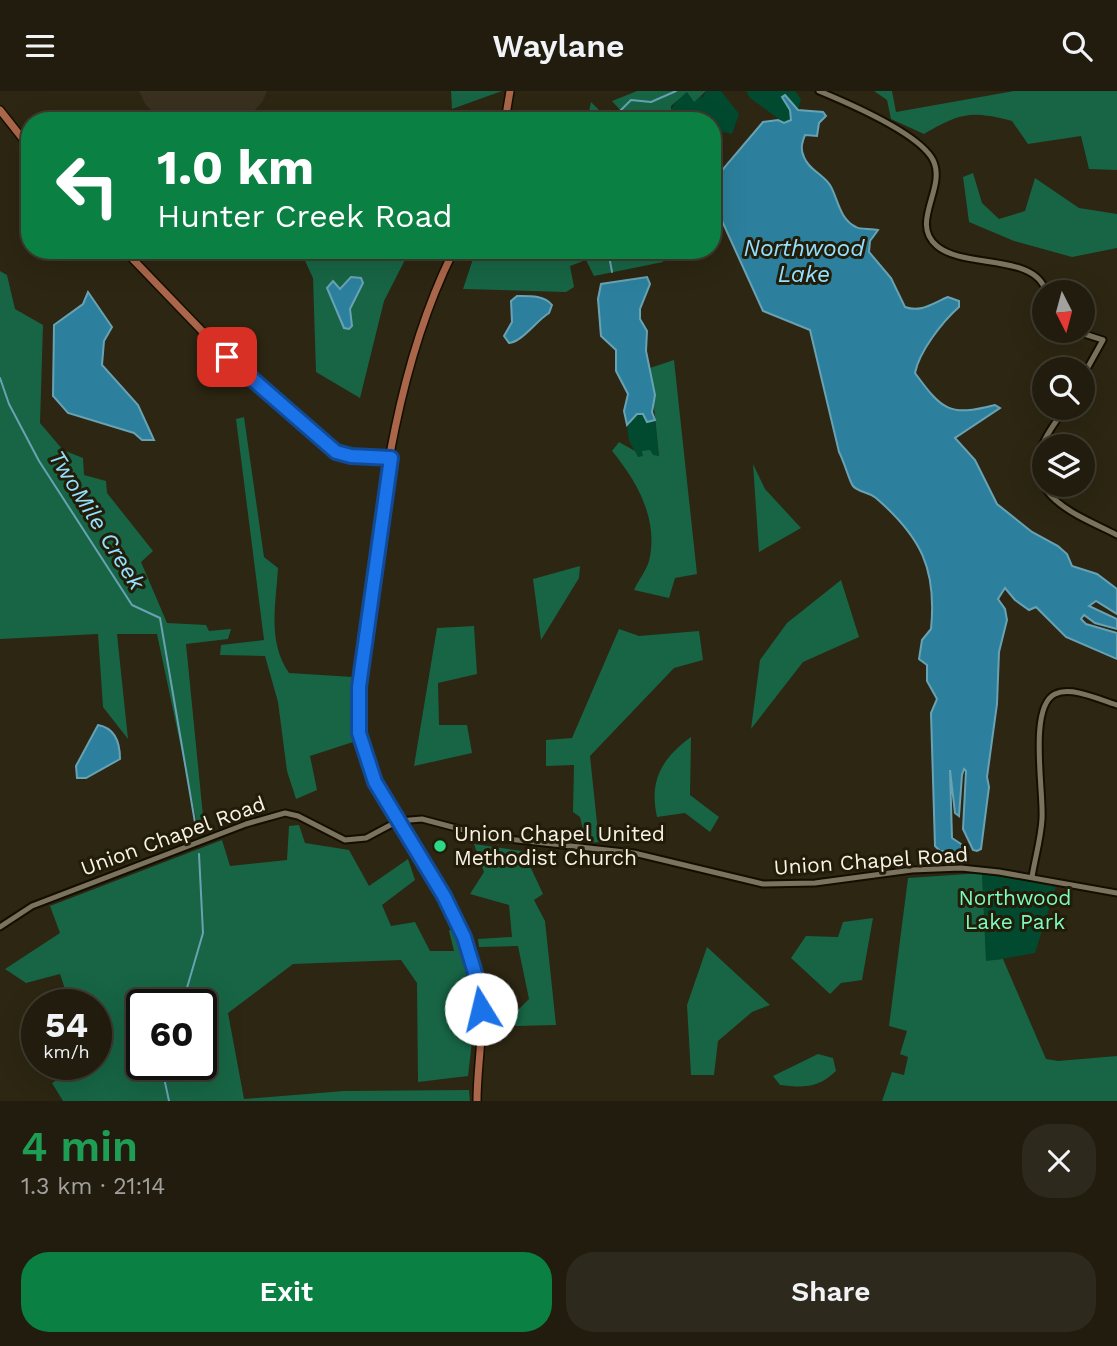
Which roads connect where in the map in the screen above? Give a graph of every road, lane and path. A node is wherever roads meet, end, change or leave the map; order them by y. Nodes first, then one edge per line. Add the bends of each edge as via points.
1 (510, 91) edge
2 (819, 91) edge
3 (0, 110) edge
4 (506, 112) edge
5 (21, 137) edge
6 (133, 259) edge
7 (450, 259) edge
8 (1041, 280) edge
9 (1096, 338) edge
10 (1094, 357) edge
11 (1058, 420) edge
12 (391, 458) junction
13 (1117, 535) edge
14 (1117, 705) edge
15 (398, 821) junction
16 (1032, 877) junction
17 (1117, 893) edge
18 (0, 927) edge
19 (477, 1101) edge

1 - 4 main road
2 - 8 street via 904,134 927,151 937,176 926,223 935,244 957,255 1030,271
3 - 5 main road
6 - 12 main road via 227,357 332,449 351,456
7 - 12 main road via 418,335
9 - 10 street via 1103,340
11 - 13 street via 1039,454 1041,478 1056,501
12 - 15 main road via 358,705 366,760
14 - 16 street via 1066,692 1053,695 1044,705 1042,818
15 - 16 street, Union Chapel Road via 422,819 490,837 644,854 763,884 815,883 942,868
15 - 18 street, Union Chapel Road via 351,841 293,815 266,817 32,906
15 - 19 main road via 454,915 472,959 481,1009
16 - 17 street, Union Chapel Road

